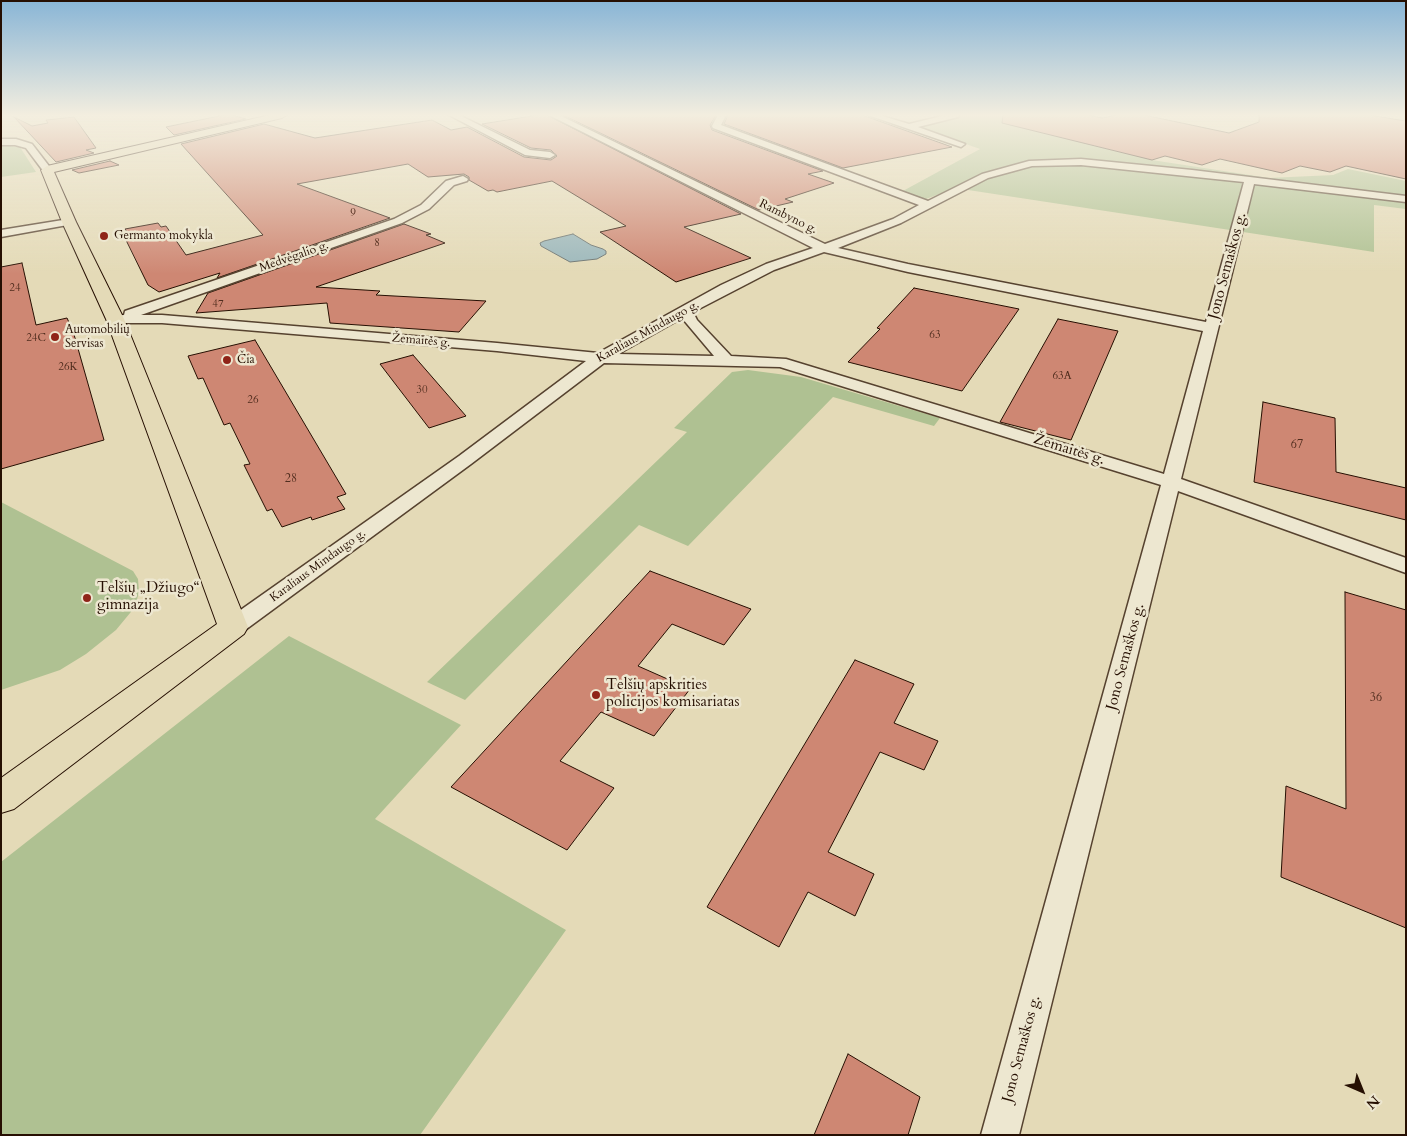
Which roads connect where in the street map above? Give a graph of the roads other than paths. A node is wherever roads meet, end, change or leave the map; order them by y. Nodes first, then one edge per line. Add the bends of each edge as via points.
1 (55, 168) edge
2 (662, 168) edge
3 (829, 168) edge
4 (1011, 168) edge
5 (1142, 168) edge
6 (47, 170) joint
7 (463, 179) dead end
8 (1250, 180) junction
9 (1406, 199) edge
10 (928, 205) junction
11 (69, 222) junction
12 (1, 234) edge
13 (823, 248) junction
14 (685, 311) junction
15 (115, 319) junction
16 (1212, 328) junction
17 (600, 358) junction
18 (727, 361) junction
19 (1172, 482) junction
20 (1406, 566) edge
21 (233, 627) junction
22 (1, 798) edge
23 (1000, 1135) edge

1 - 6 main road
2 - 13 street, Rambyno g.
3 - 10 street
4 - 10 street, Karaliaus Mindaugo g. via 985,176
5 - 8 street, Karaliaus Mindaugo g.
6 - 11 main road
7 - 15 street, Medvėgalio g. via 450,183 425,207 398,222
8 - 9 street, Karaliaus Mindaugo g.
8 - 16 street, Jono Semaškos g.
10 - 13 street, Karaliaus Mindaugo g. via 848,241
11 - 12 street
11 - 15 main road
13 - 14 street, Karaliaus Mindaugo g. via 770,267
13 - 16 street, Rambyno g.
14 - 17 street, Karaliaus Mindaugo g.
14 - 18 street
15 - 17 street, Žemaitės g. via 172,320
15 - 21 main road
16 - 19 street, Jono Semaškos g.
17 - 18 street, Žemaitės g.
17 - 21 street, Karaliaus Mindaugo g.
18 - 19 street, Žemaitės g. via 781,362
19 - 20 street, Žemaitės g.
19 - 23 street, Jono Semaškos g.
21 - 22 main road, Karaliaus Mindaugo g.

